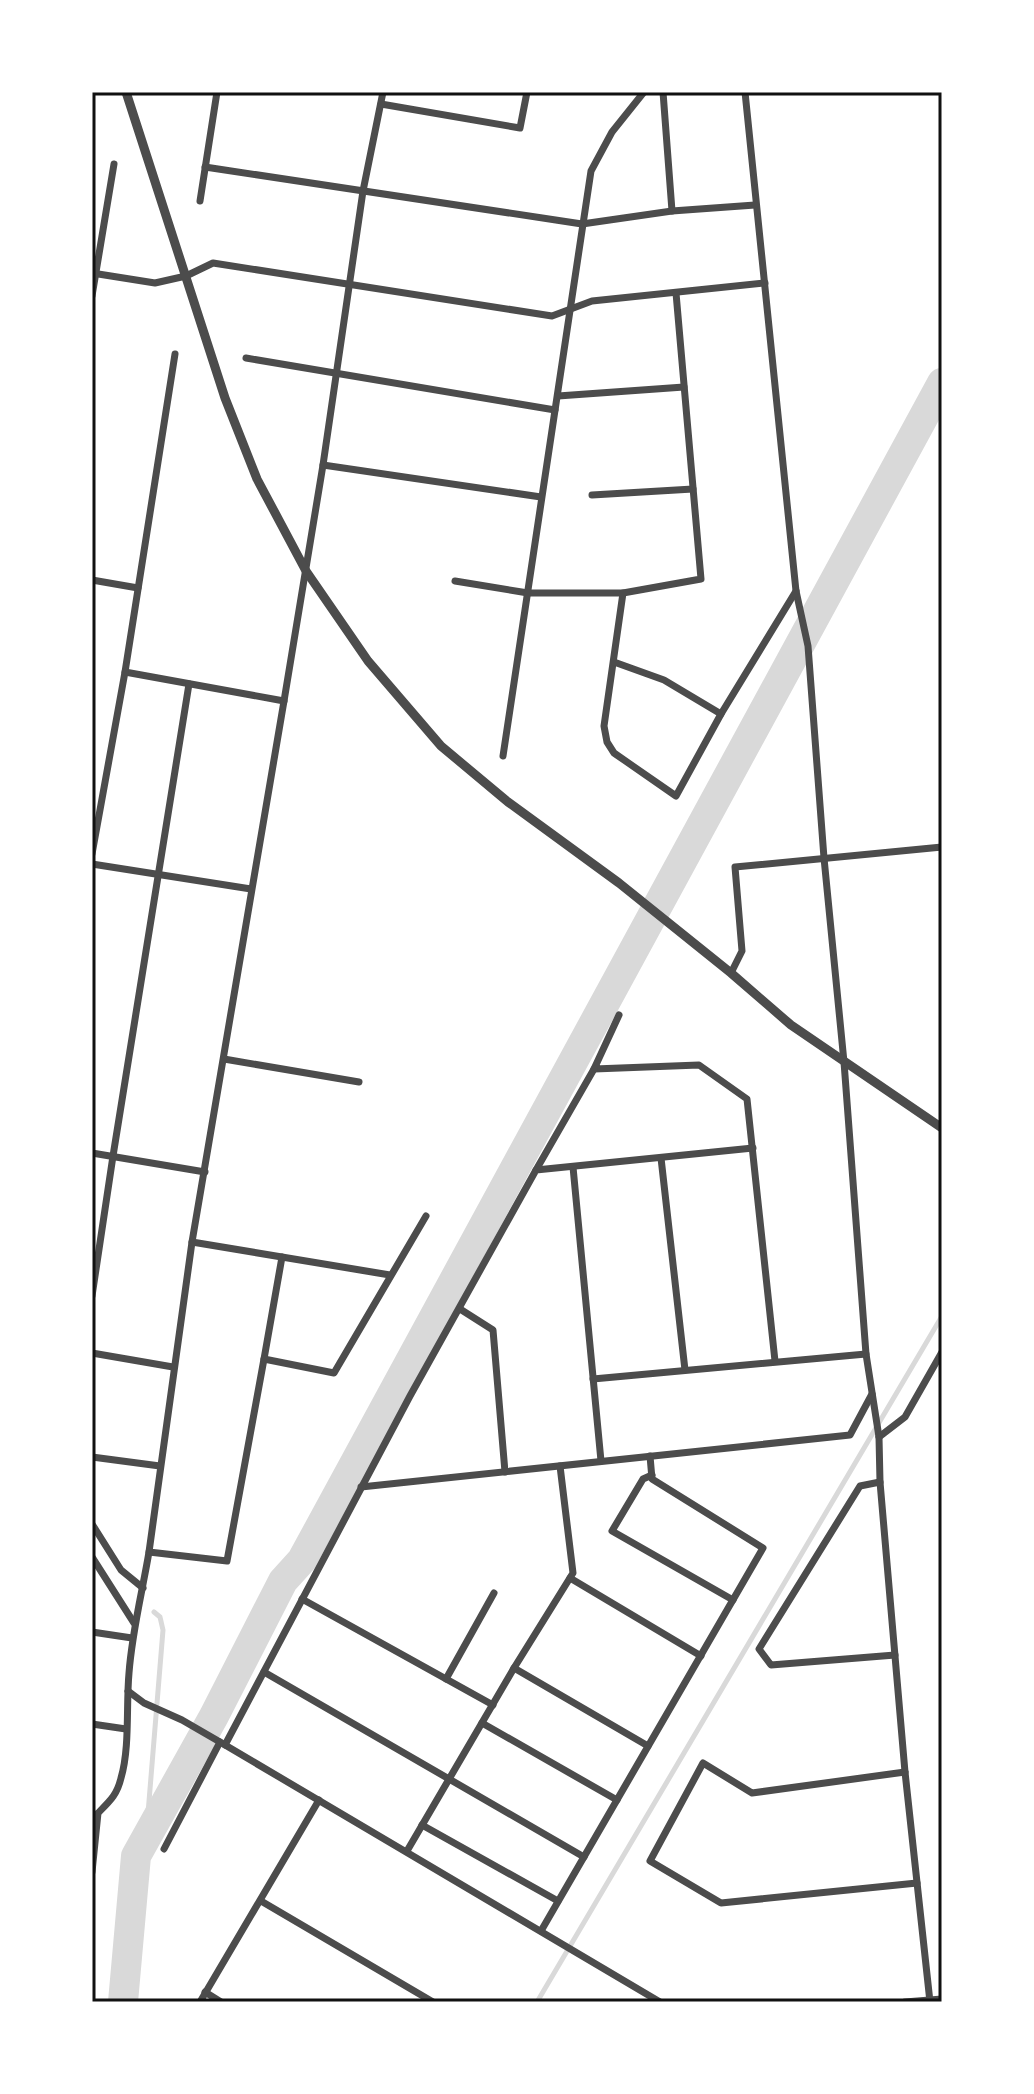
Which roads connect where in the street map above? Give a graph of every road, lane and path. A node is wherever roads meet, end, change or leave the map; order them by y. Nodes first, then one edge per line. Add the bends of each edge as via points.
1 (126, 92) edge
2 (217, 92) edge
3 (383, 92) edge
4 (527, 92) edge
5 (644, 92) edge
6 (663, 92) edge
7 (745, 92) edge
8 (381, 104) junction
9 (114, 164) dead end
10 (205, 167) junction
11 (363, 191) junction
12 (200, 201) dead end
13 (755, 205) junction
14 (672, 211) junction
15 (582, 224) junction
16 (94, 273) edge
17 (186, 276) junction
18 (765, 283) junction
19 (350, 284) junction
20 (676, 293) junction
21 (92, 296) edge
22 (570, 310) junction
23 (175, 354) dead end
24 (246, 358) dead end
25 (336, 373) junction
26 (684, 387) junction
27 (558, 396) junction
28 (555, 410) junction
29 (323, 465) junction
30 (693, 489) junction
31 (592, 495) dead end
32 (541, 497) junction
33 (306, 571) junction
34 (92, 580) edge
35 (455, 581) dead end
36 (138, 588) junction
37 (796, 591) junction
38 (528, 593) junction
39 (623, 593) junction
40 (614, 662) junction
41 (125, 672) junction
42 (189, 684) junction
43 (284, 701) junction
44 (721, 714) junction
45 (503, 756) dead end
46 (942, 847) edge
47 (92, 854) edge
48 (824, 858) junction
49 (92, 864) edge
50 (158, 875) junction
51 (251, 889) junction
52 (731, 973) junction
53 (619, 1015) dead end
54 (224, 1059) junction
55 (844, 1062) junction
56 (594, 1069) junction
57 (359, 1082) dead end
58 (942, 1128) edge
59 (753, 1148) junction
60 (92, 1153) edge
61 (113, 1156) junction
62 (661, 1158) junction
63 (573, 1167) junction
64 (536, 1170) junction
65 (205, 1172) junction
66 (426, 1216) dead end
67 (192, 1242) junction
68 (282, 1257) junction
69 (390, 1275) junction
70 (92, 1296) edge
71 (460, 1309) junction
72 (942, 1352) edge
73 (92, 1353) edge
74 (866, 1354) junction
75 (264, 1359) junction
76 (775, 1361) junction
77 (173, 1367) junction
78 (685, 1370) junction
79 (593, 1379) junction
80 (872, 1393) junction
81 (879, 1437) junction
82 (650, 1456) junction
83 (92, 1457) edge
84 (601, 1461) junction
85 (160, 1466) junction
86 (560, 1466) junction
87 (505, 1472) junction
88 (652, 1475) junction
89 (880, 1482) junction
90 (361, 1487) junction
91 (92, 1524) edge
92 (149, 1552) junction
93 (92, 1557) edge
94 (570, 1578) junction
95 (143, 1588) junction
96 (494, 1593) dead end
97 (302, 1599) junction
98 (733, 1600) junction
99 (134, 1624) junction
100 (92, 1632) edge
101 (132, 1638) junction
102 (895, 1655) junction
103 (701, 1656) junction
104 (514, 1668) junction
105 (264, 1672) junction
106 (446, 1679) junction
107 (128, 1691) junction
108 (493, 1705) junction
109 (482, 1723) junction
110 (92, 1724) edge
111 (126, 1729) junction
112 (220, 1742) junction
113 (648, 1746) junction
114 (905, 1772) junction
115 (450, 1779) junction
116 (319, 1800) junction
117 (617, 1800) junction
118 (95, 1812) edge
119 (422, 1825) junction
120 (164, 1849) dead end
121 (407, 1851) junction
122 (584, 1857) junction
123 (92, 1872) edge
124 (917, 1883) junction
125 (261, 1901) junction
126 (558, 1901) junction
127 (541, 1931) junction
128 (205, 1992) junction
129 (942, 1999) edge
130 (930, 2001) edge
131 (200, 2002) edge
132 (221, 2002) edge
133 (433, 2002) edge
134 (660, 2002) edge
135 (905, 2002) edge

1 - 17 street
2 - 10 street
3 - 8 street
4 - 8 street via 520,128
5 - 15 street via 612,132 591,171
6 - 14 street
7 - 13 street
8 - 11 street
9 - 16 street
10 - 11 street
10 - 12 street
11 - 15 street
11 - 19 street
13 - 14 street
13 - 18 street
14 - 15 street
15 - 22 street
16 - 17 street via 155,283
16 - 21 street
17 - 19 street via 213,263
17 - 33 street via 257,479
18 - 20 street
18 - 37 street
19 - 22 street via 552,316
19 - 25 street
20 - 22 street via 592,301
20 - 26 street
22 - 27 street
23 - 36 street
24 - 25 street
25 - 28 street
25 - 29 street
26 - 27 street
26 - 30 street
27 - 28 street
28 - 32 street
29 - 32 street
29 - 33 street
30 - 31 street
30 - 39 street via 701,579
32 - 38 street
33 - 43 street
33 - 52 street via 368,661 441,746
34 - 36 street
35 - 38 street
36 - 41 street
37 - 44 street
37 - 48 street via 808,646
38 - 39 street
38 - 45 street
39 - 40 street
40 - 44 street via 664,680
40 - 44 street via 604,726 607,742 614,753 676,796
41 - 42 street
41 - 47 street
42 - 43 street
42 - 50 street
43 - 51 street
46 - 48 street
48 - 52 street via 735,867 742,951
48 - 55 street
49 - 50 street
50 - 51 street
50 - 61 street
51 - 54 street
52 - 55 street
53 - 56 street
54 - 57 street
54 - 65 street
55 - 58 street
55 - 74 street
56 - 59 street via 699,1065 747,1099
56 - 64 street
59 - 62 street
59 - 76 street
60 - 61 street
61 - 65 street
61 - 70 street
62 - 63 street
62 - 78 street
63 - 64 street
63 - 79 street
64 - 71 street
65 - 67 street
66 - 69 street
67 - 68 street
67 - 77 street
68 - 69 street
68 - 75 street
69 - 75 street via 334,1373
71 - 87 street via 493,1330
71 - 90 street
72 - 81 street via 905,1417
73 - 77 street
74 - 76 street
74 - 80 street
75 - 92 street via 227,1561
76 - 78 street
77 - 85 street
78 - 79 street
79 - 84 street
80 - 81 street
80 - 82 street via 850,1435
81 - 89 street
82 - 84 street
82 - 88 street
83 - 85 street
84 - 86 street
85 - 92 street
86 - 87 street
86 - 94 street
87 - 90 street
88 - 98 street via 763,1548
88 - 98 street via 643,1479 612,1531
89 - 102 street
89 - 102 street via 860,1486 759,1649 771,1665
90 - 97 street
91 - 95 street via 121,1570
92 - 95 street
93 - 99 street
94 - 103 street
94 - 104 street
95 - 99 street
96 - 106 street
97 - 105 street
97 - 106 street
98 - 103 street
99 - 101 street
100 - 101 street
101 - 107 street
102 - 114 street
103 - 113 street
104 - 108 street
104 - 113 street
105 - 112 street
105 - 115 street
106 - 108 street
107 - 111 street
107 - 112 street
108 - 109 street
109 - 115 street
109 - 117 street
110 - 111 street
111 - 118 street via 115,1796
112 - 116 street
112 - 120 street
113 - 117 street
114 - 124 street
114 - 124 street via 752,1793 703,1763 650,1861 721,1903
115 - 119 street
115 - 122 street
116 - 121 street
116 - 125 street
117 - 122 street
118 - 123 street
119 - 121 street
119 - 126 street
121 - 127 street
122 - 126 street
124 - 130 street
125 - 128 street
125 - 133 street
126 - 127 street
127 - 134 street
128 - 131 street
128 - 132 street
129 - 130 street
130 - 135 street

